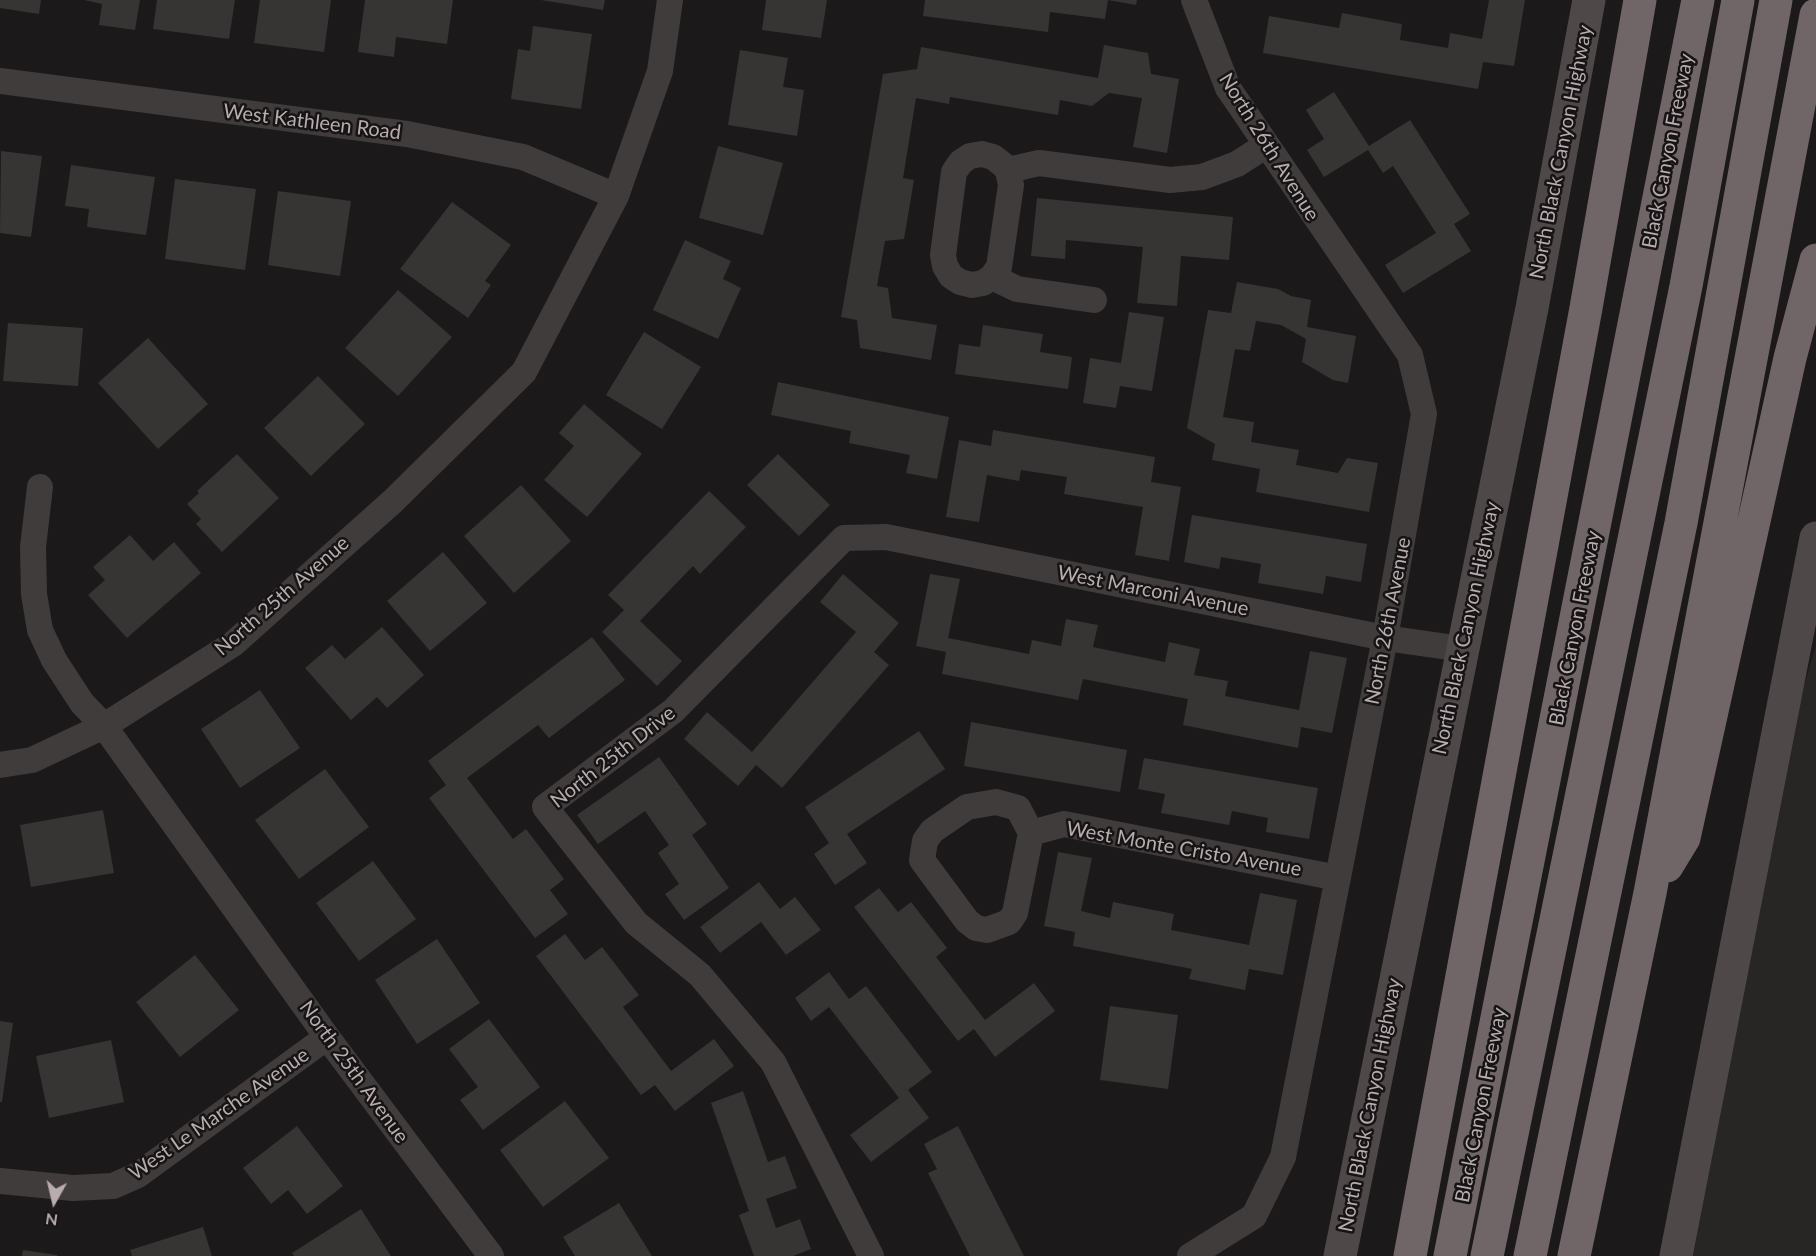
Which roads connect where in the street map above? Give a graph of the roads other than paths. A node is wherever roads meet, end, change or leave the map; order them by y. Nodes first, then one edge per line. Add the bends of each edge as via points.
1 (670, 0) edge
2 (1194, 0) edge
3 (1589, 0) edge
4 (1640, 0) edge
5 (1698, 0) edge
6 (1738, 0) edge
7 (1776, 0) edge
8 (1816, 15) edge
9 (0, 81) edge
10 (1265, 146) junction
11 (1008, 170) junction
12 (616, 196) junction
13 (1816, 260) edge
14 (993, 277) junction
15 (1094, 300) dead end
16 (40, 487) dead end
17 (844, 538) joint
18 (1816, 538) edge
19 (1385, 638) junction
20 (1805, 641) edge
21 (1462, 649) junction
22 (104, 726) junction
23 (0, 765) edge
24 (1031, 833) junction
25 (1338, 878) junction
26 (1650, 893) junction
27 (327, 1037) junction
28 (0, 1181) edge
29 (491, 1256) edge
30 (871, 1256) edge
31 (1190, 1256) edge
32 (1340, 1256) edge
33 (1410, 1256) edge
34 (1450, 1256) edge
35 (1486, 1256) edge
36 (1530, 1256) edge
37 (1574, 1256) edge
38 (1676, 1256) edge

1 - 12 street, North 25th Avenue via 660,71
2 - 10 street, North 26th Avenue via 1228,88
3 - 21 main road, North Black Canyon Highway via 1532,308
4 - 33 highway
5 - 34 highway, Black Canyon Freeway
6 - 35 highway via 1686,286
7 - 36 highway via 1681,523
8 - 26 highway
9 - 12 street, West Kathleen Road via 407,134 524,157
10 - 11 street via 1237,164 1202,177 1170,180 1039,163
10 - 19 street, North 26th Avenue via 1410,355 1424,414
11 - 14 street via 1011,185 1002,256
11 - 14 street via 993,157 970,156 961,162 951,183 945,266 951,276 972,285
12 - 22 street, North 25th Avenue via 524,372 393,501 233,644
13 - 26 highway via 1790,358 1684,838
14 - 15 street via 1017,289
16 - 22 street via 33,547 40,630 82,703
17 - 19 street, West Marconi Avenue via 886,537
17 - 30 street, North 25th Drive via 673,711 546,807 636,923 700,975 773,1062
18 - 20 main road
19 - 21 street, West Marconi Avenue
19 - 25 street, North 26th Avenue
20 - 38 main road
21 - 32 main road, North Black Canyon Highway
22 - 23 street via 32,760
22 - 27 street, North 25th Avenue
24 - 24 street via 1018,808 996,802 966,807 932,831 922,860 967,921 976,928 999,928 1015,913
24 - 25 street, West Monte Cristo Avenue via 1064,824
25 - 31 street, North 26th Avenue via 1283,1157 1254,1216
26 - 37 highway
27 - 28 street, West Le Marche Avenue via 138,1175 113,1186 72,1188
27 - 29 street, North 25th Avenue

